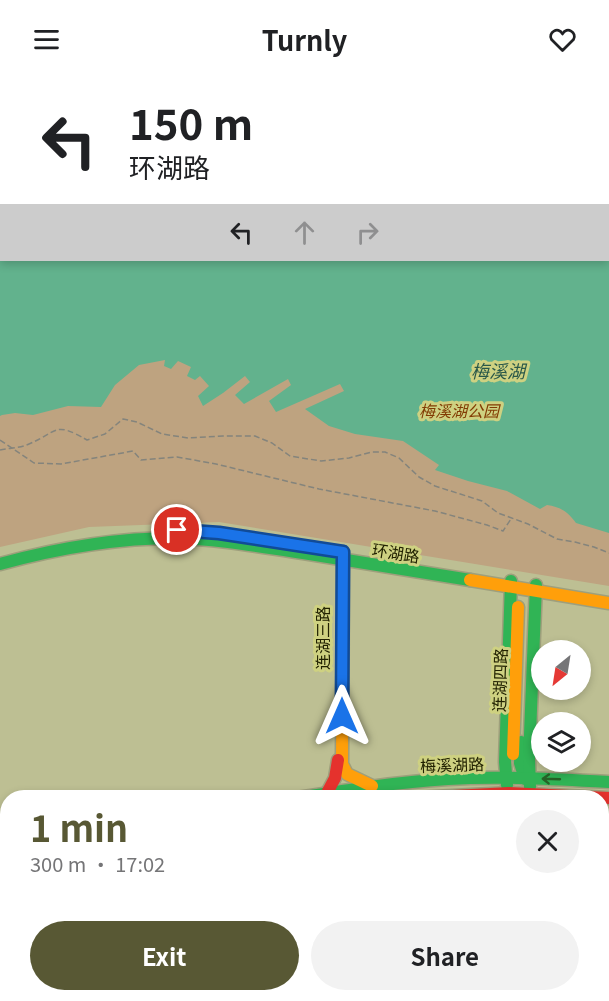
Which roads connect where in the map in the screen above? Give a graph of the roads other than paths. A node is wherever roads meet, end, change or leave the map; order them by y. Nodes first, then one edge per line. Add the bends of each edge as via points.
1 (341, 556) junction
2 (0, 557) edge
3 (0, 564) edge
4 (523, 586) junction
5 (609, 596) edge
6 (609, 603) edge
7 (523, 654) junction
8 (531, 655) edge
9 (531, 663) edge
10 (531, 687) edge
11 (514, 708) junction
12 (505, 722) junction
13 (508, 779) junction
14 (527, 779) junction
15 (609, 782) edge
16 (372, 786) junction
17 (329, 790) edge
18 (346, 790) edge
19 (509, 790) edge
20 (529, 790) edge

1 - 2 main road, 环湖路 via 219,533 177,530 84,537
1 - 3 main road, 环湖路 via 177,538 102,542
1 - 4 main road, 环湖路
1 - 16 main road, 连湖三路 via 342,764 347,774
1 - 17 main road, 连湖三路 via 338,764
4 - 5 main road, 环湖路
4 - 6 main road, 环湖路
4 - 7 main road, 连湖四路
4 - 8 main road
4 - 11 main road, 连湖四路
4 - 12 main road
7 - 9 main road
7 - 14 main road, 连湖四路 via 520,764
10 - 14 main road
11 - 12 main road
11 - 13 main road, 连湖四路 via 513,762
12 - 13 main road via 504,762
13 - 14 main road, 梅溪湖路
13 - 16 main road, 梅溪湖路 via 449,779
13 - 19 main road
15 -> 14 main road, 梅溪湖路
14 - 20 main road
16 - 18 main road, 梅溪湖路

